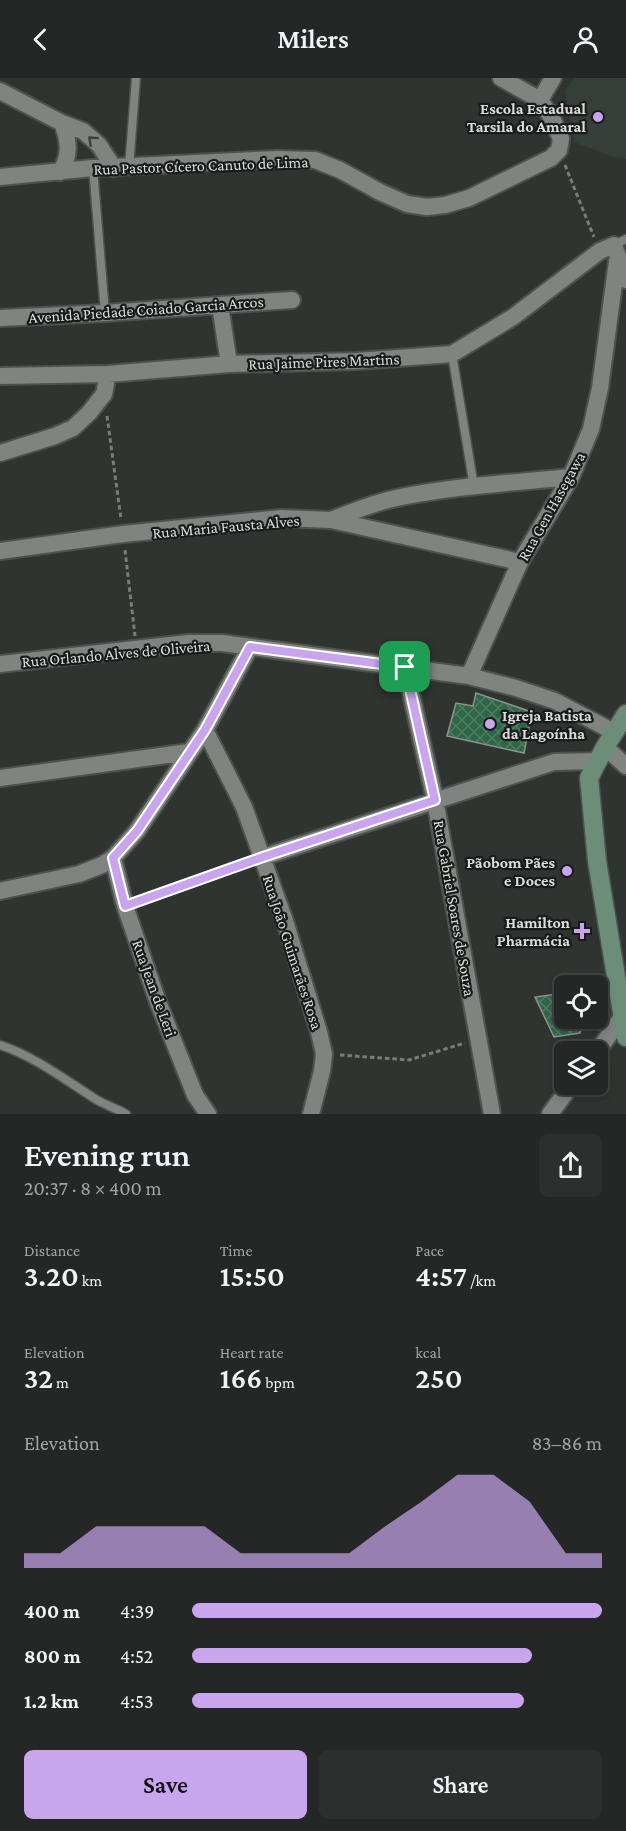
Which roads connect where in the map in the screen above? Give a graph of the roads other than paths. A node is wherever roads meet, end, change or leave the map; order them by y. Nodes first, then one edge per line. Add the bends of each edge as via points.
1 (136, 78) edge
2 (501, 78) edge
3 (553, 78) edge
4 (0, 91) edge
5 (540, 100) junction
6 (62, 123) junction
7 (121, 167) junction
8 (93, 168) junction
9 (60, 172) junction
10 (0, 177) edge
11 (614, 248) edge
12 (626, 280) edge
13 (292, 300) dead end
14 (220, 305) junction
15 (105, 314) junction
16 (0, 318) edge
17 (452, 354) junction
18 (229, 364) junction
19 (108, 374) junction
20 (0, 376) edge
21 (0, 453) edge
22 (571, 477) junction
23 (474, 487) junction
24 (331, 520) junction
25 (0, 551) edge
26 (520, 562) junction
27 (250, 647) junction
28 (0, 664) edge
29 (405, 667) junction
30 (469, 676) junction
31 (626, 714) edge
32 (205, 730) junction
33 (606, 747) junction
34 (189, 752) junction
35 (626, 766) edge
36 (0, 778) edge
37 (435, 800) junction
38 (263, 857) junction
39 (113, 858) junction
40 (0, 891) edge
41 (622, 1017) junction
42 (626, 1037) edge
43 (605, 1041) edge
44 (0, 1046) edge
45 (564, 1095) edge
46 (126, 1114) edge
47 (208, 1114) edge
48 (311, 1114) edge
49 (492, 1114) edge
50 (550, 1114) edge

1 - 7 lane
2 - 5 street
3 - 5 street
4 - 6 street
5 - 7 street, Rua Pastor Cícero Canuto de Lima via 561,139 559,150 551,158 469,198 445,205 407,204 315,160
7 -> 6 street via 83,131
6 - 9 street via 69,154
7 - 8 street, Rua Pastor Cícero Canuto de Lima
8 - 9 street, Rua Pastor Cícero Canuto de Lima
8 - 15 lane
9 - 10 street, Rua Pastor Cícero Canuto de Lima
11 - 12 street
11 - 17 street, Rua Jaime Pires Martins
11 - 22 street, Rua Gen Hasegawa via 600,388 591,429
13 - 14 street, Avenida Piedade Coiado Garcia Arcos
14 - 15 street, Avenida Piedade Coiado Garcia Arcos
14 - 18 street
15 - 16 street, Avenida Piedade Coiado Garcia Arcos
17 - 18 street, Rua Jaime Pires Martins
17 - 23 lane
18 - 19 street, Rua Jaime Pires Martins
19 - 20 street, Rua Jaime Pires Martins
19 - 21 street via 105,394 73,428
22 - 23 street
22 - 26 street, Rua Gen Hasegawa
23 - 24 street via 391,500
24 - 25 street, Rua Maria Fausta Alves via 282,518 227,523
24 - 26 street, Rua Maria Fausta Alves
26 - 30 street, Rua Gen Hasegawa
27 - 28 street, Rua Orlando Alves de Oliveira via 188,643
27 - 29 street, Rua Orlando Alves de Oliveira
27 - 32 street
29 - 30 street, Rua Orlando Alves de Oliveira
29 - 37 street, Rua Gabriel Soares de Souza
30 - 33 street, Rua Orlando Alves de Oliveira via 555,701
31 - 33 main road
32 - 34 street
32 - 38 street, Rua João Guimarães Rosa via 244,807
33 - 35 street, Rua Orlando Alves de Oliveira
33 - 37 street
33 - 41 main road via 589,778
34 - 36 street
34 - 39 street via 137,831
37 - 38 street
37 - 49 street, Rua Gabriel Soares de Souza
38 - 48 street, Rua João Guimarães Rosa via 324,1054
39 - 40 street via 79,874
39 - 47 street, Rua Jean de Leri via 158,1002 195,1095
41 - 42 main road
41 - 43 street
44 - 46 lane via 20,1052
45 - 50 street

